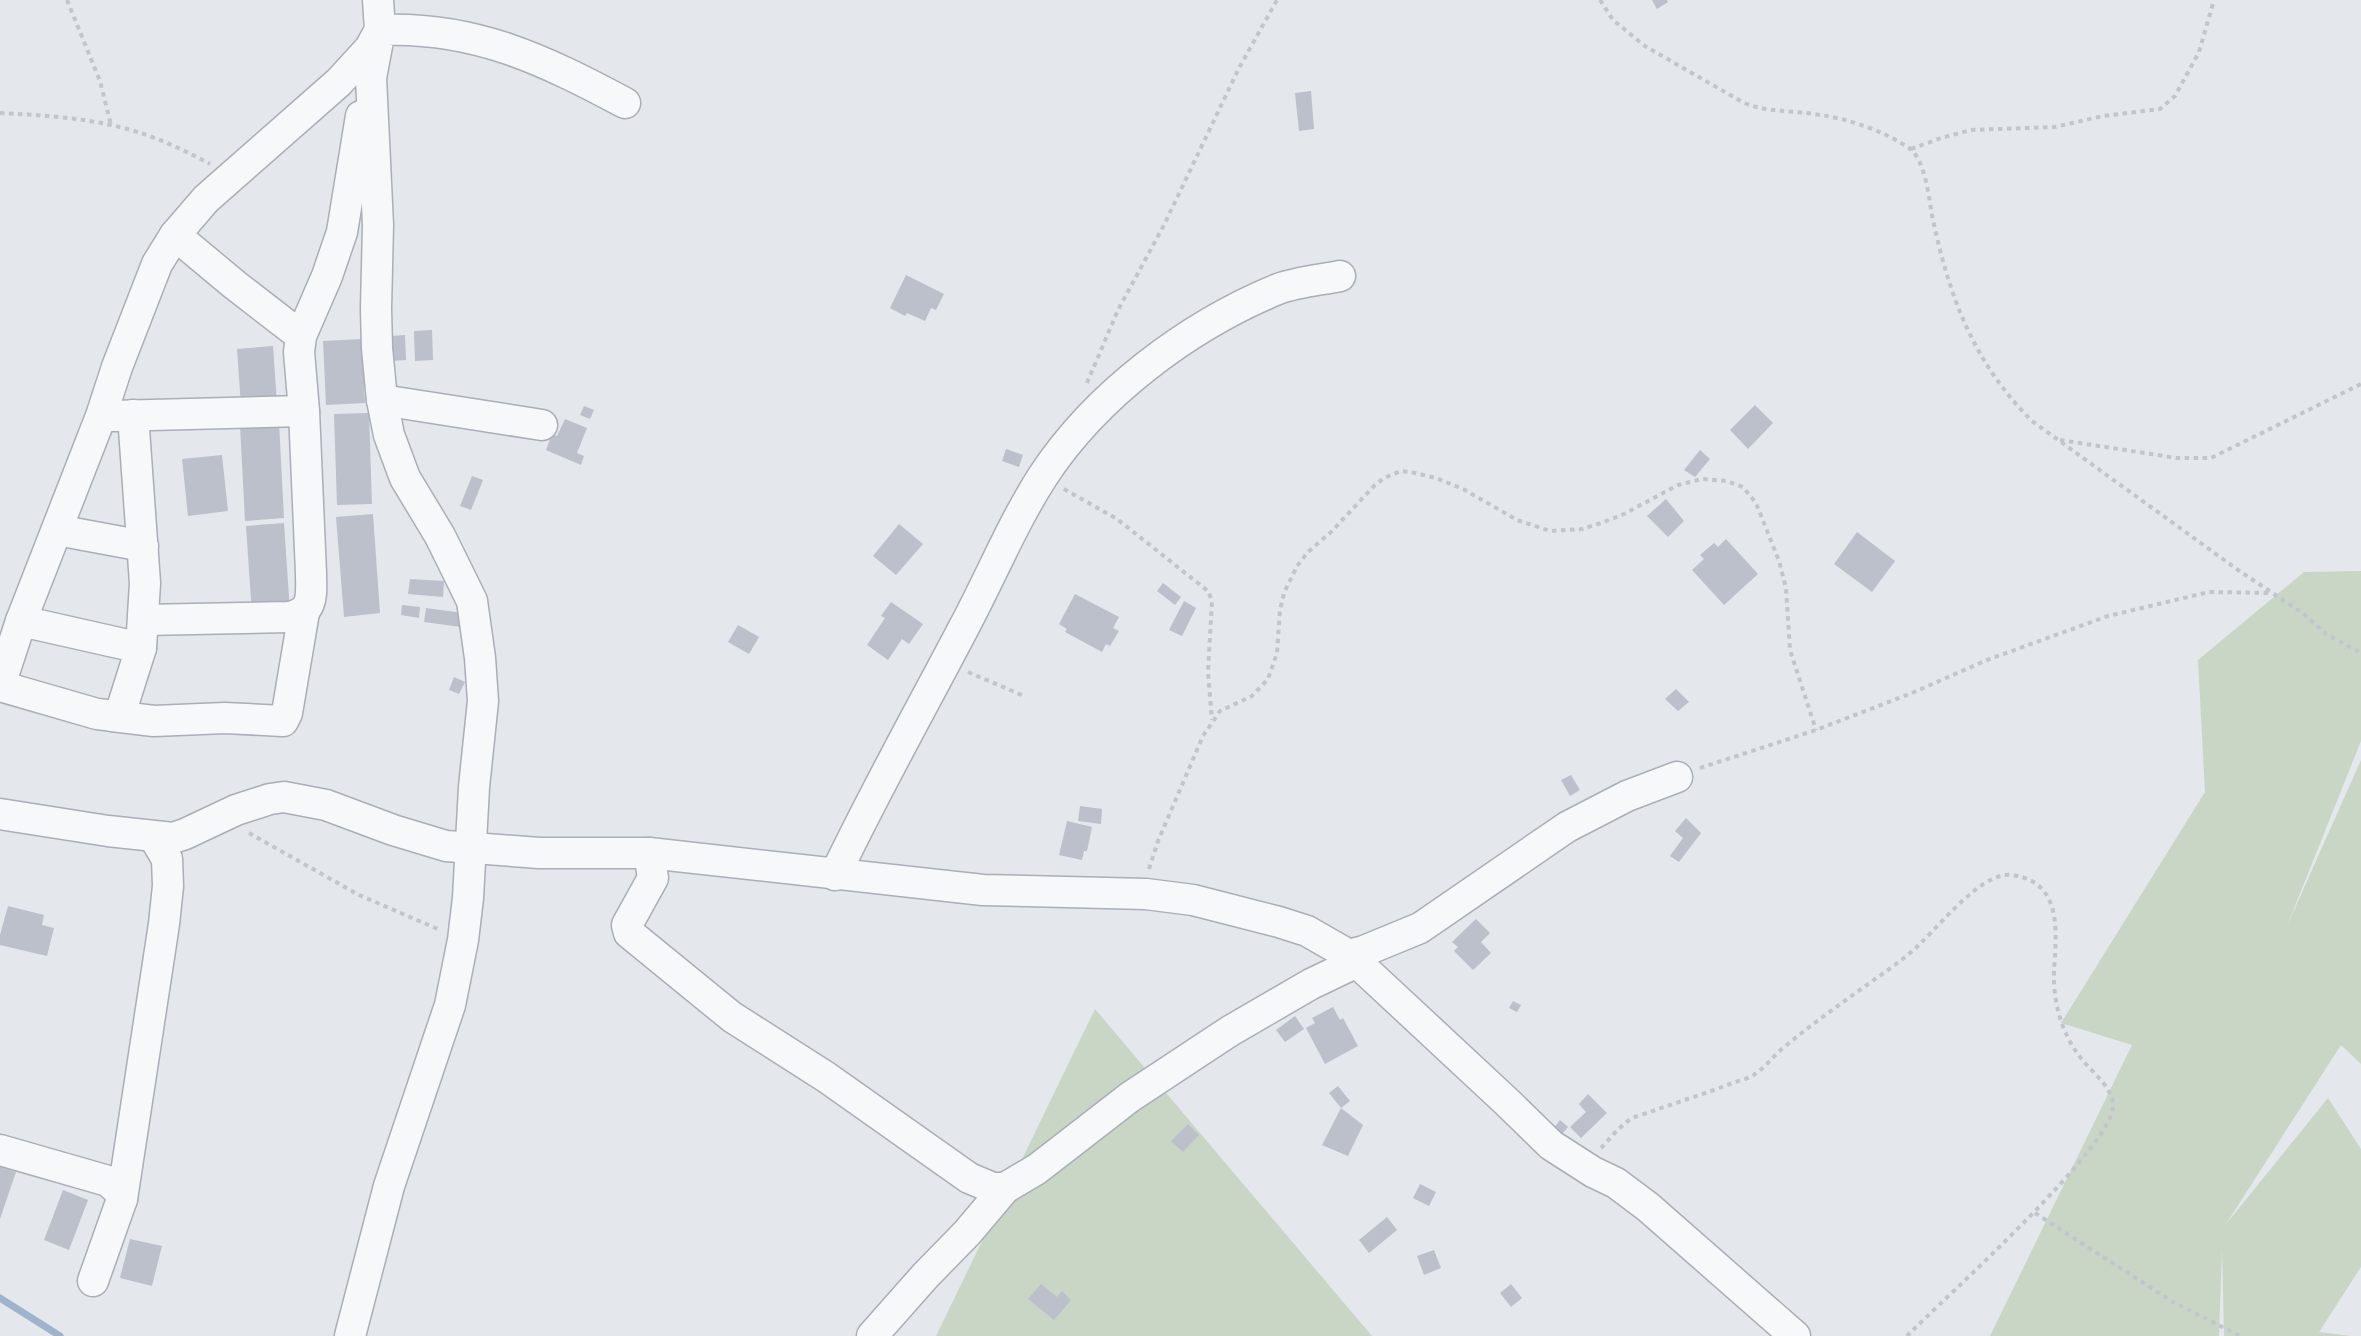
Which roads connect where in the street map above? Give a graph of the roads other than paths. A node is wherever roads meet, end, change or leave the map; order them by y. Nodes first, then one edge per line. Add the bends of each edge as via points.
1 (378, 0) edge
2 (380, 30) junction
3 (371, 78) junction
4 (626, 103) dead end
5 (175, 235) junction
6 (1340, 276) dead end
7 (301, 336) junction
8 (382, 400) junction
9 (304, 411) junction
10 (133, 415) junction
11 (101, 416) junction
12 (542, 425) dead end
13 (57, 530) junction
14 (144, 546) junction
15 (304, 612) junction
16 (21, 621) junction
17 (142, 634) junction
18 (0, 686) edge
19 (112, 716) junction
20 (1677, 777) road end
21 (0, 814) edge
22 (154, 837) junction
23 (471, 848) junction
24 (650, 852) junction
25 (835, 875) junction
26 (1353, 959) junction
27 (0, 1150) edge
28 (1005, 1188) junction
29 (122, 1199) junction
30 (93, 1281) dead end
31 (350, 1336) edge
32 (872, 1336) edge
33 (1795, 1336) edge

1 - 2 street
2 - 3 street
2 - 4 street via 420,31 492,42 538,58
2 - 5 street via 370,48 339,82 206,199
3 - 7 street via 357,136 342,232
3 - 8 street via 378,225 377,348
5 - 7 street
5 - 11 street via 157,264
6 - 25 street via 1281,288 1239,307 1170,349 1123,384 1066,443 1042,477
7 - 9 street via 299,364
8 - 12 street
8 - 23 street via 389,435 405,478 472,601 483,701
9 - 10 street
9 - 15 street via 311,594
10 - 11 street
10 - 14 street
11 - 13 street
13 - 14 street
13 - 16 street
14 - 17 street
15 - 17 street
15 - 19 street via 283,721 154,721
16 - 17 street
16 - 18 street
17 - 19 street via 121,711
18 - 19 street
20 - 26 street via 1627,796 1567,827 1420,928
21 - 22 street
22 - 23 street via 173,838 284,797 326,805 446,846
22 - 29 street via 166,859 168,886
23 - 24 street via 539,853
23 - 31 street via 463,940 450,1005 389,1186
24 - 25 street
24 - 28 street via 653,878 627,924 629,933 732,1017 826,1077 963,1174 993,1188
25 - 26 street via 983,891 1146,894 1193,900 1307,931
26 - 28 street via 1230,1031 1130,1097
26 - 33 street via 1551,1145 1648,1207
27 - 29 street via 108,1180
28 - 32 street
29 - 30 street

